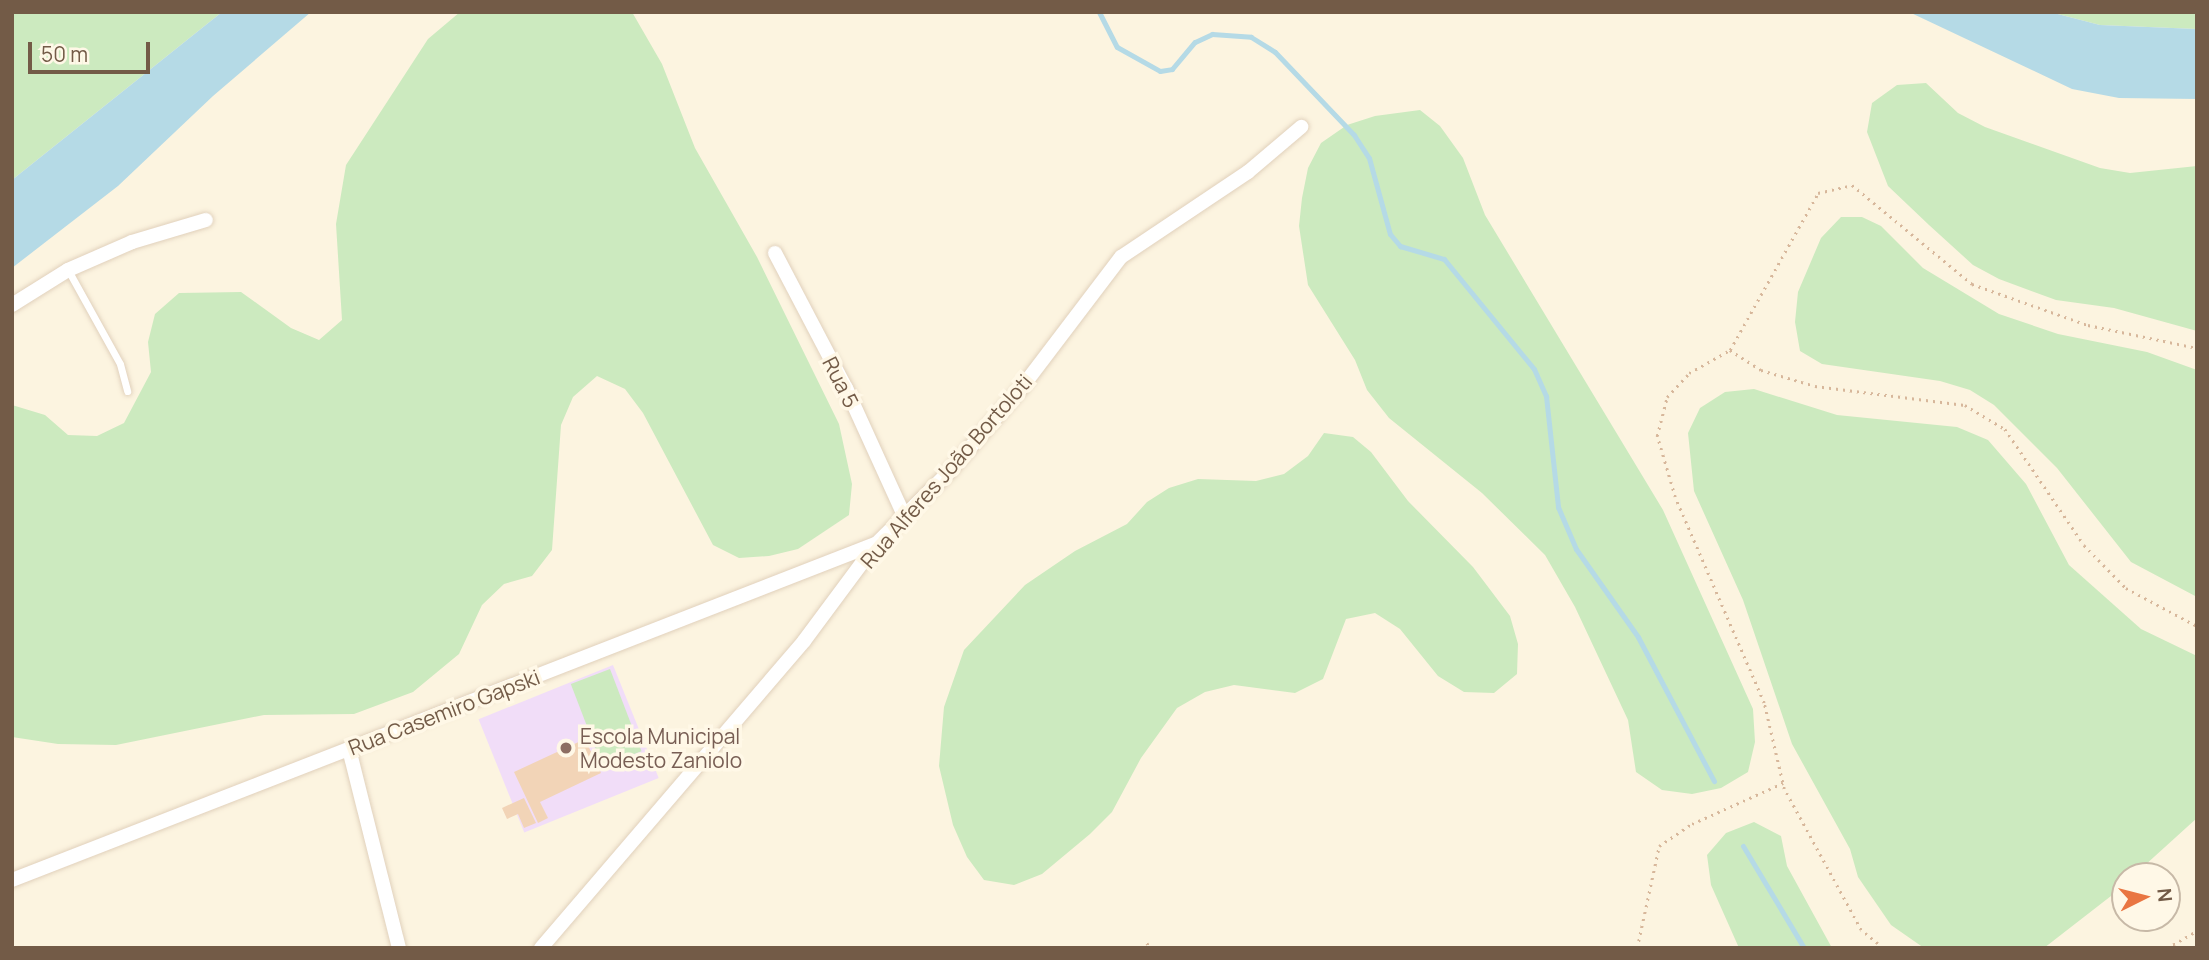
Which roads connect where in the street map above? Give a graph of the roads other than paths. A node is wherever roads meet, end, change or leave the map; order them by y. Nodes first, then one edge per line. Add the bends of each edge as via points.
1 (1301, 127) dead end
2 (206, 220) dead end
3 (775, 253) dead end
4 (68, 270) junction
5 (12, 305) edge
6 (127, 391) dead end
7 (903, 513) junction
8 (876, 544) junction
9 (349, 749) junction
10 (12, 880) edge
11 (399, 948) edge
12 (541, 948) edge

1 - 7 street, Rua Alferes João Bortoloti via 1248,172 1121,257 1014,397 950,471
2 - 4 street via 132,243
3 - 7 street, Rua 5 via 846,388
4 - 5 street
4 - 6 lane via 114,354
7 - 8 street, Rua Alferes João Bortoloti
8 - 9 street, Rua Casemiro Gapski
8 - 12 street, Rua Alferes João Bortoloti via 804,641
9 - 10 street, Rua Casemiro Gapski
9 - 11 street

